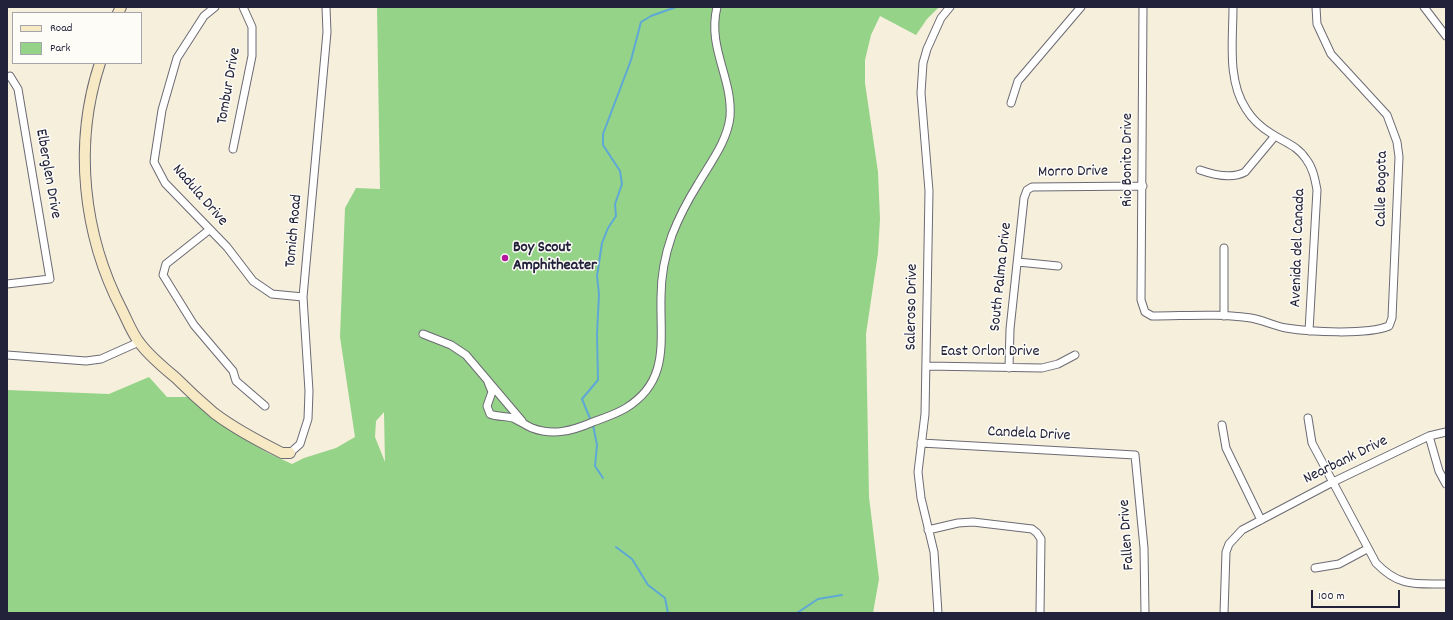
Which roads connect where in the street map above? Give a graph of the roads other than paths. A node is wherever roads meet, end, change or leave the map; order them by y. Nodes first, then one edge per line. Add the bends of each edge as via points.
1 (215, 7) edge
2 (243, 7) edge
3 (326, 7) edge
4 (716, 7) edge
5 (950, 7) edge
6 (1081, 7) edge
7 (1143, 7) edge
8 (1233, 7) edge
9 (1316, 7) edge
10 (1424, 7) edge
11 (1446, 36) edge
12 (100, 64) edge
13 (9, 76) edge
14 (1011, 103) dead end
15 (1275, 136) junction
16 (233, 149) dead end
17 (1200, 170) dead end
18 (1143, 186) junction
19 (1027, 190) joint
20 (209, 230) junction
21 (1224, 248) dead end
22 (1018, 262) junction
23 (1058, 266) dead end
24 (7, 284) edge
25 (303, 296) junction
26 (1224, 316) junction
27 (1309, 331) junction
28 (423, 334) dead end
29 (139, 342) junction
30 (7, 355) edge
31 (1075, 355) dead end
32 (926, 366) junction
33 (1009, 368) junction
34 (488, 382) junction
35 (265, 406) dead end
36 (1308, 418) dead end
37 (524, 424) junction
38 (1222, 425) dead end
39 (1446, 432) edge
40 (1429, 436) junction
41 (921, 443) junction
42 (290, 453) joint
43 (1135, 454) joint
44 (1333, 482) junction
45 (1446, 484) edge
46 (1261, 520) junction
47 (928, 530) junction
48 (1368, 549) junction
49 (1315, 568) dead end
50 (1446, 584) edge
51 (938, 613) edge
52 (1040, 613) edge
53 (1145, 613) edge
54 (1224, 613) edge

1 - 20 street, Nadula Drive via 204,16 177,58 162,110 154,162 165,183
2 - 16 street, Tombur Drive via 252,27 252,56
3 - 25 street, Tomich Road via 326,40
4 - 37 street via 715,43 728,90 729,125 722,143 683,209 668,249 662,284 659,367 647,389 634,402 587,425 570,431 548,432
5 - 32 street, Saleroso Drive via 941,18 927,49 922,78 929,191
6 - 14 street via 1018,81
7 - 18 street, Rio Bonito Drive
8 - 15 street, Avenida del Canada via 1233,63 1237,90 1245,108 1256,122
9 - 27 street, Calle Bogota via 1317,24 1331,54 1387,115 1397,142 1399,165 1392,318 1389,326 1378,330
10 - 11 street
12 - 29 street via 87,121 87,198 100,259 109,286
13 - 24 street, Elberglen Drive via 18,89 50,279
15 - 17 street via 1241,175 1216,175
15 - 27 street, Avenida del Canada via 1295,147 1306,158 1314,174 1317,190
18 - 19 street, Morro Drive via 1032,187
18 - 26 street, Rio Bonito Drive via 1141,300 1145,312 1152,316
19 - 22 street, South Palma Drive
20 - 25 street, Nadula Drive via 227,247 253,281 272,294
20 - 35 street via 166,264 163,275 194,325 233,371 236,381
21 - 26 street
22 - 23 street
22 - 33 street, South Palma Drive via 1010,329
25 - 42 street, Tomich Road via 310,391 308,420 300,444
26 - 27 street via 1251,318 1285,328
28 - 34 street via 462,352
29 - 30 street via 101,359 86,361
29 - 42 street via 224,420 254,439 282,453
31 - 33 street, East Orlon Drive via 1058,364 1042,368
32 - 33 street, East Orlon Drive
32 - 41 street, Saleroso Drive via 925,414
34 - 37 street
34 - 37 street via 492,392 487,403 488,412
36 - 44 street via 1312,443
38 - 46 street via 1226,448
39 - 40 street, Nearbank Drive
40 - 44 street, Nearbank Drive
40 - 45 street via 1439,471
41 - 43 street, Candela Drive
41 - 47 street, Saleroso Drive via 919,487
43 - 53 street, Fallen Drive via 1144,548
44 - 46 street, Nearbank Drive
44 - 48 street
46 - 54 street, Nearbank Drive via 1242,530 1227,548 1224,562
47 - 51 street, Saleroso Drive via 936,572
47 - 52 street via 973,522 1032,529 1038,533 1041,539
48 - 49 street via 1339,564
48 - 50 street via 1387,575 1398,580 1413,584

